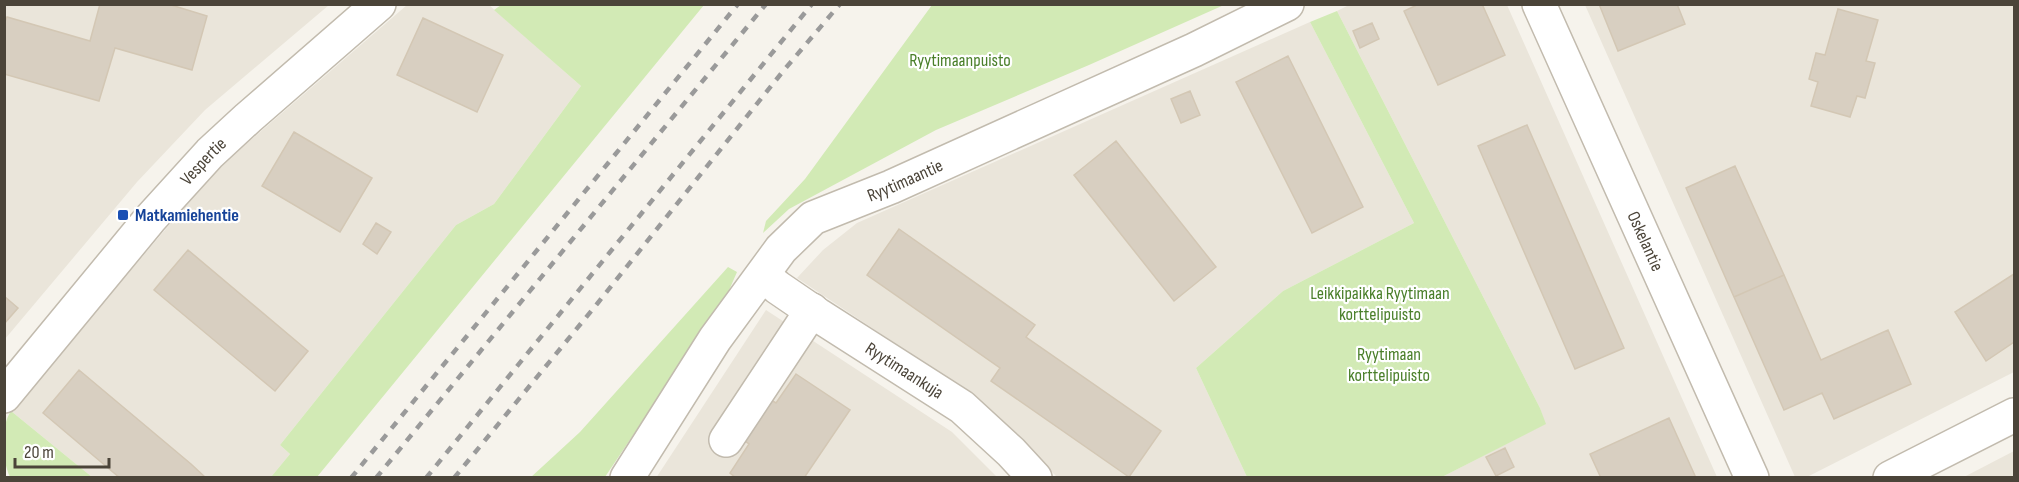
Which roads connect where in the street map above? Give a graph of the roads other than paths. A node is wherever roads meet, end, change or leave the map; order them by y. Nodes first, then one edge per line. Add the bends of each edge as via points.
1 (379, 4) edge
2 (1287, 4) edge
3 (1547, 7) edge
4 (764, 275) junction
5 (812, 310) junction
6 (4, 396) edge
7 (2014, 415) edge
8 (726, 440) dead end
9 (627, 477) edge
10 (1035, 477) edge
11 (1752, 477) edge
12 (1890, 477) edge

1 - 6 street, Vespertie via 210,153
2 - 4 street, Ryytimaantie via 922,173 813,218 781,249
3 - 11 street, Oskelantie
4 - 5 street, Ryytimaankuja
4 - 9 street, Ryytimaantie via 715,339
5 - 8 street
5 - 10 street, Ryytimaankuja via 962,407
7 - 12 street

